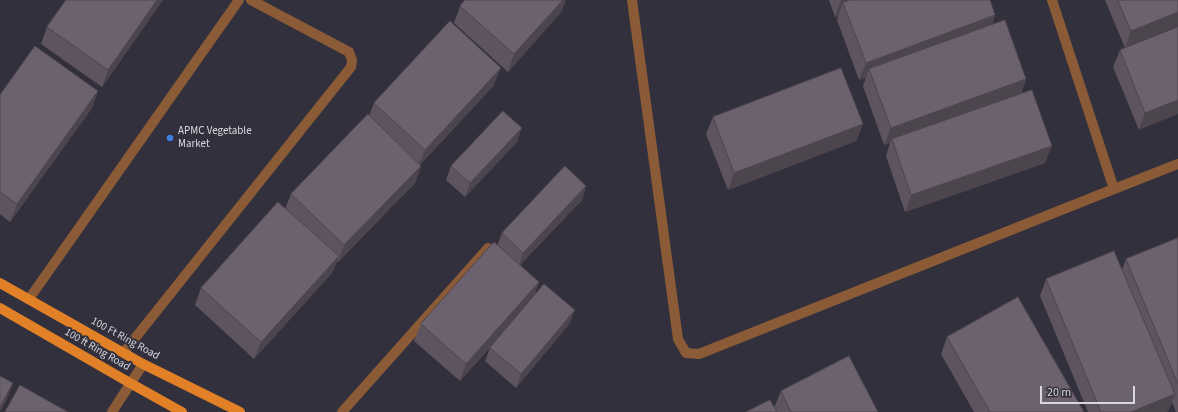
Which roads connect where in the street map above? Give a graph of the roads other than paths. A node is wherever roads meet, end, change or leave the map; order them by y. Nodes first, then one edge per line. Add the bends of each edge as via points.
1 (239, 0) edge
2 (251, 0) edge
3 (632, 0) edge
4 (1052, 0) edge
5 (1178, 164) edge
6 (1114, 189) junction
7 (488, 248) edge
8 (0, 282) edge
9 (29, 299) junction
10 (0, 308) edge
11 (124, 352) junction
12 (143, 364) junction
13 (130, 383) junction
14 (112, 412) edge
15 (182, 412) edge
16 (240, 412) edge
17 (342, 412) edge

1 - 9 street
2 - 11 street via 349,52 352,67
3 - 6 street via 678,339 686,353 699,354
4 - 6 street
5 - 6 street
7 - 17 street
8 - 9 main road, 100 Ft Ring Road
9 - 11 main road, 100 Ft Ring Road
10 - 13 main road, 100 ft Ring Road
11 - 12 main road, 100 Ft Ring Road
12 - 13 street
12 - 16 main road, 100 Ft Ring Road
13 - 14 street
13 - 15 main road, 100 ft Ring Road

